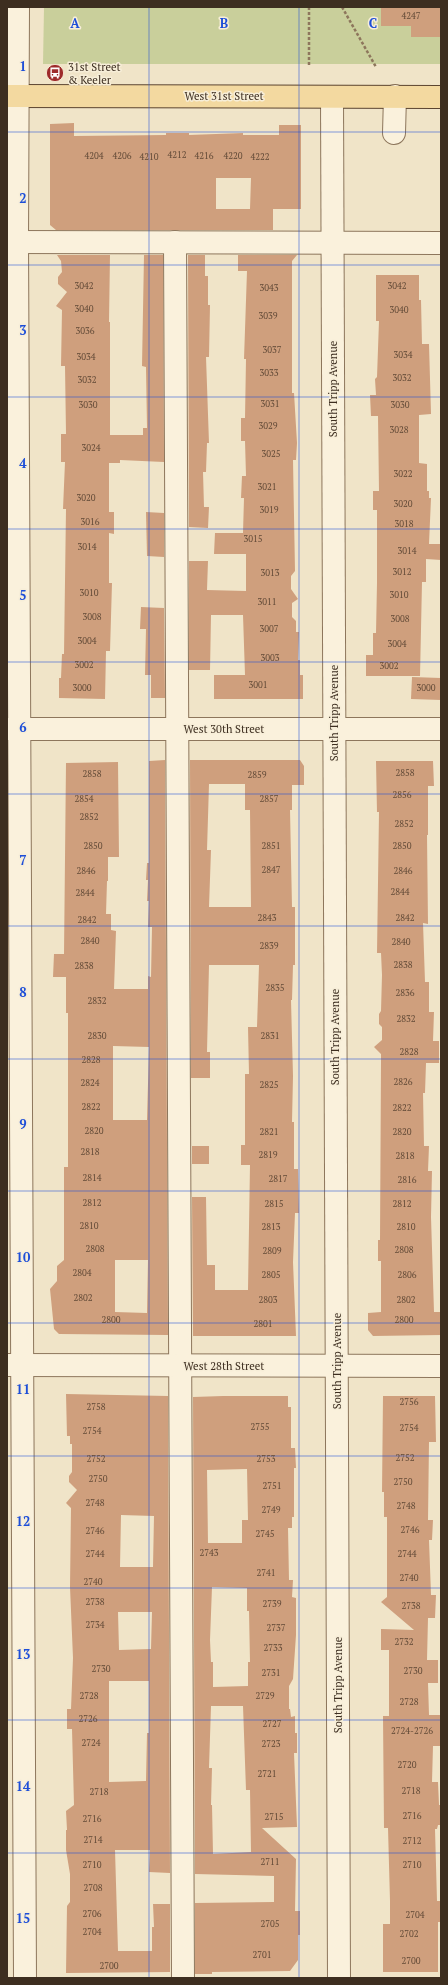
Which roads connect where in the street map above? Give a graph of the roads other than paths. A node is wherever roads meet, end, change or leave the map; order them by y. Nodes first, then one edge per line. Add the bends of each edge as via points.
1 (18, 7) edge
2 (12, 96) edge
3 (395, 96) junction
4 (441, 96) edge
5 (332, 97) junction
6 (394, 133) dead end
7 (12, 241) edge
8 (175, 242) junction
9 (332, 242) junction
10 (441, 243) edge
11 (13, 729) edge
12 (178, 729) junction
13 (441, 729) edge
14 (334, 730) junction
15 (15, 1365) edge
16 (180, 1366) junction
17 (337, 1366) junction
18 (441, 1366) edge
19 (25, 1978) edge
20 (183, 1978) edge
21 (339, 1978) edge

1 - 2 street
2 - 5 main road, West 31st Street
2 - 7 street
3 - 4 main road, West 31st Street
3 - 5 main road, West 31st Street
3 - 6 street
5 - 9 street, South Tripp Avenue
7 - 8 street
7 - 11 street
8 - 9 street
8 - 12 street
9 - 10 street
9 - 14 street, South Tripp Avenue
11 - 12 street, West 30th Street
11 - 15 street
12 - 14 street, West 30th Street
12 - 16 street
13 - 14 street, West 30th Street
14 - 17 street, South Tripp Avenue
15 - 16 street, West 28th Street
15 - 19 street
16 - 17 street, West 28th Street
16 - 20 street
17 - 18 street, West 28th Street
17 - 21 street, South Tripp Avenue

